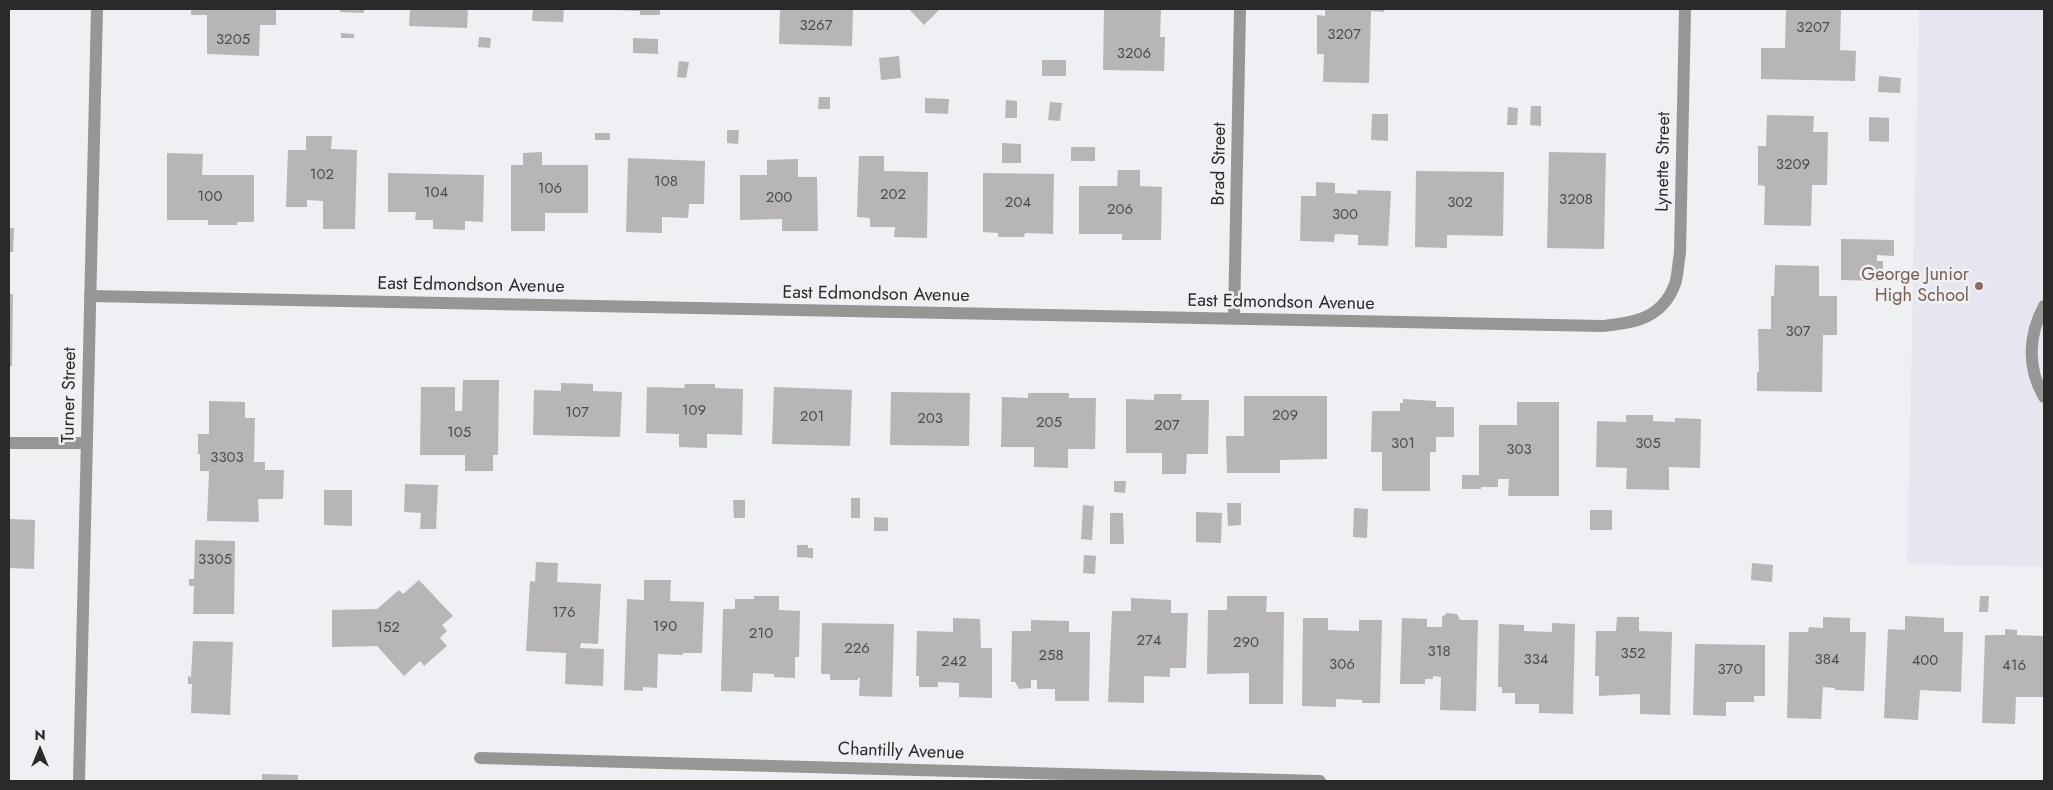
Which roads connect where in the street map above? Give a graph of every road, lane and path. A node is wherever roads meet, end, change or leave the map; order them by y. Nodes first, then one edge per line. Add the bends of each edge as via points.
1 (97, 9) edge
2 (1240, 9) edge
3 (1685, 9) edge
4 (90, 296) junction
5 (2044, 306) edge
6 (1659, 310) joint
7 (1234, 319) junction
8 (2044, 397) edge
9 (9, 443) edge
10 (87, 444) junction
11 (480, 758) dead end
12 (79, 781) edge
13 (1320, 781) edge

1 - 4 street, Turner Street
2 - 7 street, Brad Street
3 - 6 street, Lynette Street via 1680,253 1675,284
4 - 7 street, East Edmondson Avenue
4 - 10 street, Turner Street
5 - 8 street via 2036,322 2030,348 2033,373
6 - 7 street, East Edmondson Avenue via 1635,322 1603,326
9 - 10 street
10 - 12 street, Turner Street
11 - 13 street, Chantilly Avenue

